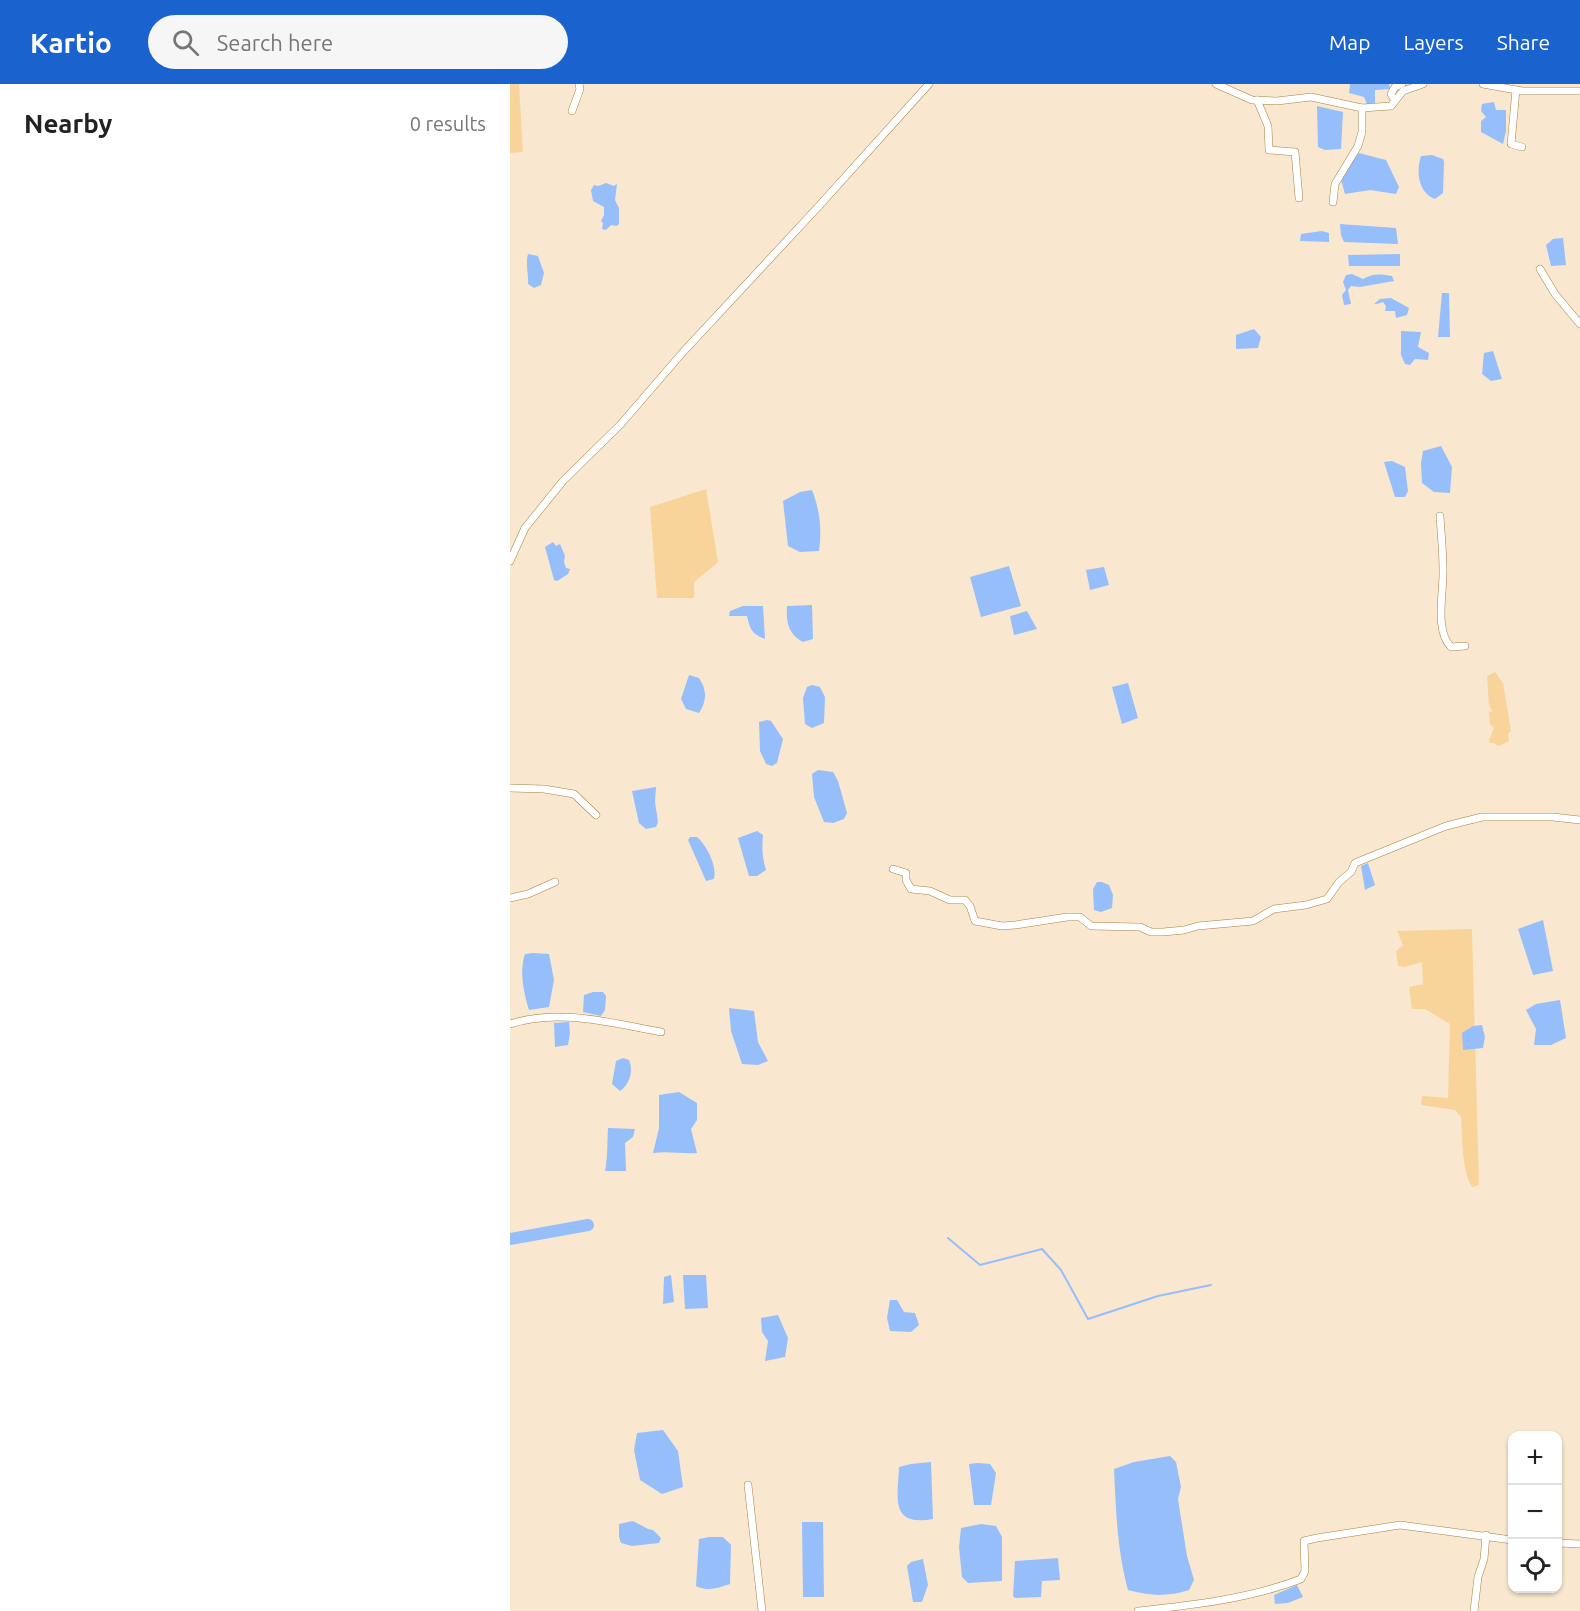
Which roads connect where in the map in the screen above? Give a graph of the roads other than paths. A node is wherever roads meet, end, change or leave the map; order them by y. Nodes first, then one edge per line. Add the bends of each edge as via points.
1 (579, 84) edge
2 (929, 84) edge
3 (1216, 84) edge
4 (1402, 84) edge
5 (1423, 84) edge
6 (1483, 84) edge
7 (1516, 90) junction
8 (1580, 91) edge
9 (1257, 100) junction
10 (1395, 101) junction
11 (1362, 108) junction
12 (572, 111) dead end
13 (1522, 147) dead end
14 (1299, 198) dead end
15 (1334, 202) dead end
16 (1540, 269) dead end
17 (1580, 324) edge
18 (1440, 516) dead end
19 (510, 561) edge
20 (1465, 646) dead end
21 (510, 788) edge
22 (596, 815) dead end
23 (1580, 820) edge
24 (893, 869) dead end
25 (555, 882) dead end
26 (510, 898) edge
27 (510, 1024) edge
28 (661, 1032) dead end
29 (748, 1485) dead end
30 (1486, 1535) junction
31 (1508, 1539) edge
32 (1562, 1543) edge
33 (1580, 1544) edge
34 (762, 1611) edge
35 (1138, 1611) edge
36 (1474, 1611) edge

1 - 12 street
2 - 19 street via 620,425 563,481 525,528
3 - 9 street
4 - 10 street via 1391,94
5 - 10 street via 1403,91
6 - 7 street
7 - 8 street
7 - 13 street via 1511,144
9 - 11 street via 1311,97
9 - 14 street via 1268,126 1269,150 1295,152
10 - 11 street via 1391,106
11 - 15 street via 1358,146 1335,184
16 - 17 street
18 - 20 street via 1444,571 1440,604 1446,642 1451,647
21 - 22 street via 574,794
23 - 24 street via 1482,817 1446,826 1355,863 1327,899 1274,909 1253,921 1184,930 1151,932 1140,927 1091,926 1080,917 1008,926 975,921 965,900 911,889 906,873
25 - 26 street
27 - 28 street via 575,1017
29 - 34 street
30 - 31 street
30 - 35 street via 1400,1526 1317,1538 1304,1541 1305,1571 1301,1579 1210,1603
30 - 36 street
32 - 33 street

